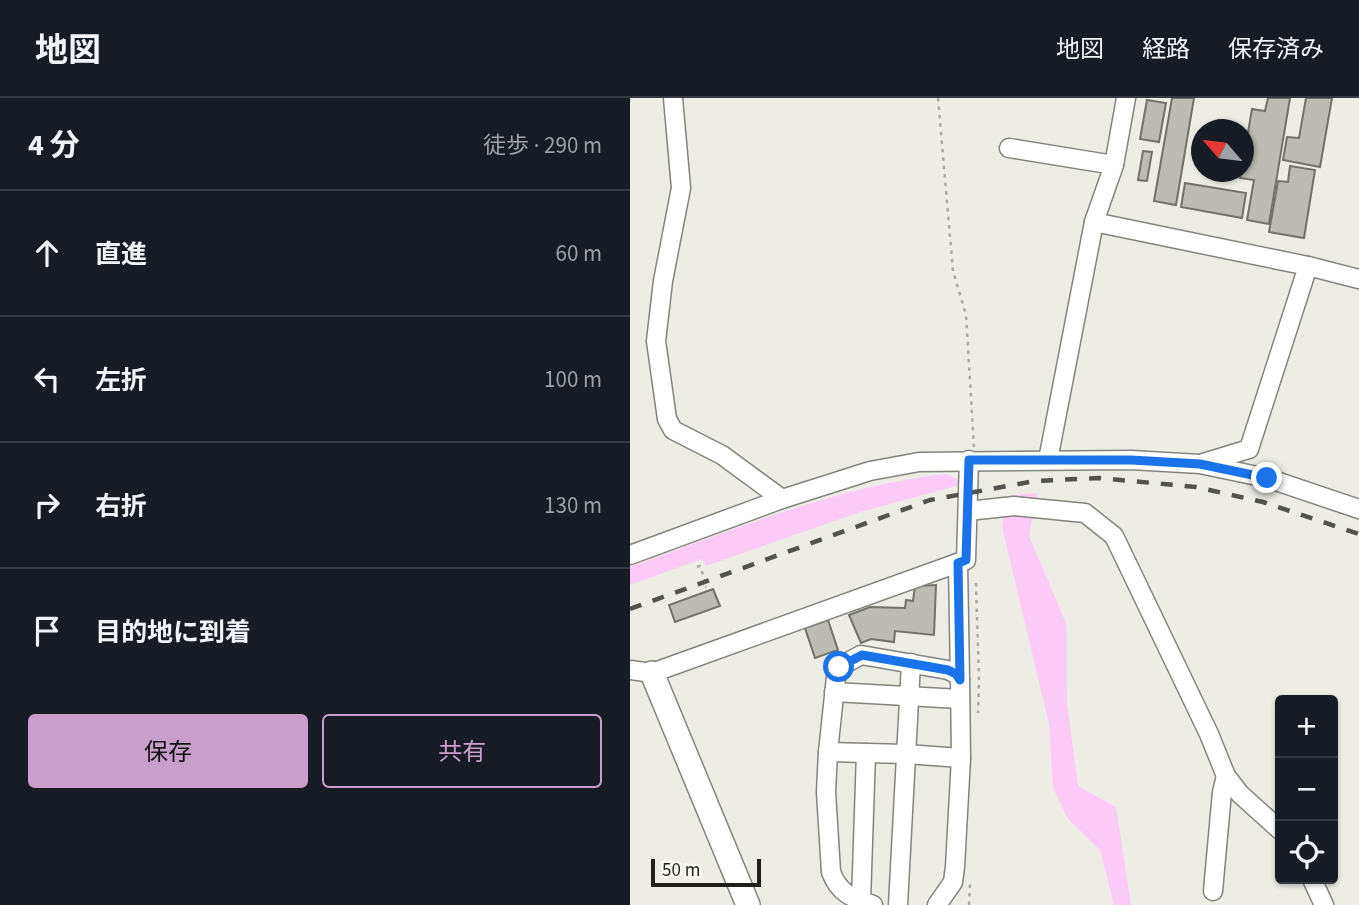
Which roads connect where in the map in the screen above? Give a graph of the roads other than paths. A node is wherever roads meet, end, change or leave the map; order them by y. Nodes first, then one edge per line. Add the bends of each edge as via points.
1 (673, 98) edge
2 (1126, 98) edge
3 (1009, 148) dead end
4 (1114, 165) junction
5 (1094, 222) junction
6 (1308, 266) junction
7 (1359, 279) edge
8 (972, 460) junction
9 (1048, 460) junction
10 (1200, 464) junction
11 (782, 499) junction
12 (1359, 509) edge
13 (968, 511) junction
14 (630, 555) edge
15 (958, 563) junction
16 (911, 663) junction
17 (641, 672) edge
18 (960, 680) junction
19 (834, 692) junction
20 (909, 695) junction
21 (960, 699) junction
22 (828, 752) junction
23 (866, 753) junction
24 (906, 754) junction
25 (961, 758) junction
26 (1226, 776) junction
27 (1275, 826) edge
28 (1314, 884) edge
29 (1213, 891) dead end
30 (867, 903) edge
31 (748, 905) edge
32 (898, 905) edge
33 (937, 905) edge
34 (1324, 905) edge

1 - 11 street via 681,188 656,341 667,419 673,430 722,455
2 - 4 street
3 - 4 street
4 - 5 street
5 - 6 street
5 - 9 street
6 - 7 street
6 - 10 street via 1249,449
8 - 9 street
8 - 11 street via 870,471
8 - 13 street
9 - 10 street
10 - 12 street via 1267,478
11 - 14 street
13 - 15 street via 966,560
13 - 26 street via 1014,506 1085,513 1114,536
15 - 17 street
15 - 18 street
16 - 18 street via 948,670
16 - 19 street via 862,655 839,667
16 - 20 street
17 - 31 main road
18 - 21 street
19 - 20 street
19 - 22 street
20 - 21 street
20 - 24 street
21 - 25 street
22 - 23 street
22 - 30 street via 831,873 844,894
23 - 24 street
23 - 30 street
24 - 25 street
24 - 32 street
25 - 33 street via 953,882
26 - 27 street
26 - 29 street
28 - 34 street

